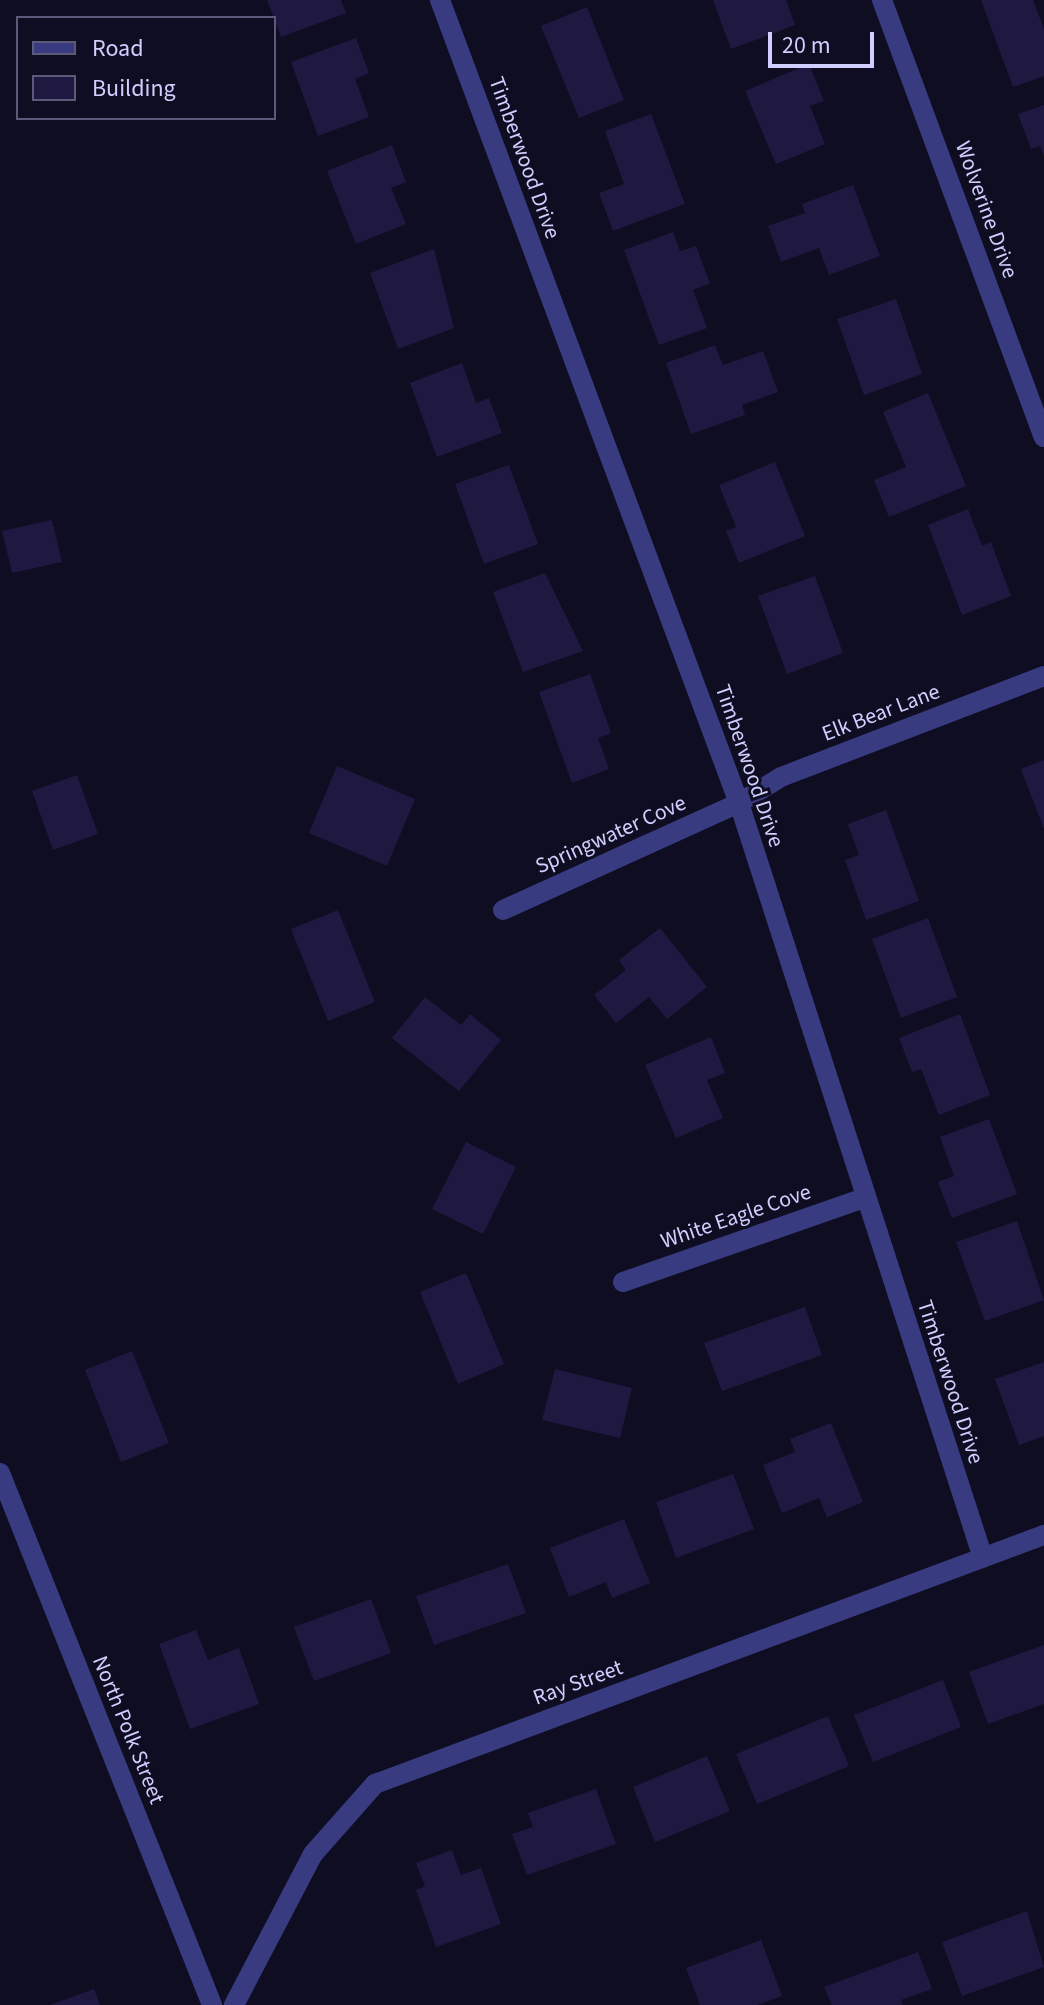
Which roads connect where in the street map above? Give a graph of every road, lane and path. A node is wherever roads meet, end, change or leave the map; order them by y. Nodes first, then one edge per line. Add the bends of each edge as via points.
1 (440, 0) edge
2 (882, 0) edge
3 (1044, 437) edge
4 (1044, 676) edge
5 (739, 803) junction
6 (503, 910) dead end
7 (864, 1198) junction
8 (623, 1282) dead end
9 (0, 1473) edge
10 (1044, 1535) edge
11 (983, 1558) junction
12 (212, 2005) edge
13 (234, 2005) edge

1 - 5 street, Timberwood Drive
2 - 3 street, Wolverine Drive
4 - 5 street, Elk Bear Lane via 781,777
5 - 6 street, Springwater Cove
5 - 7 street, Timberwood Drive
7 - 8 street, White Eagle Cove
7 - 11 street, Timberwood Drive
9 - 12 street, North Polk Street
10 - 11 street, Ray Street
11 - 13 street, Ray Street via 375,1784 313,1854

